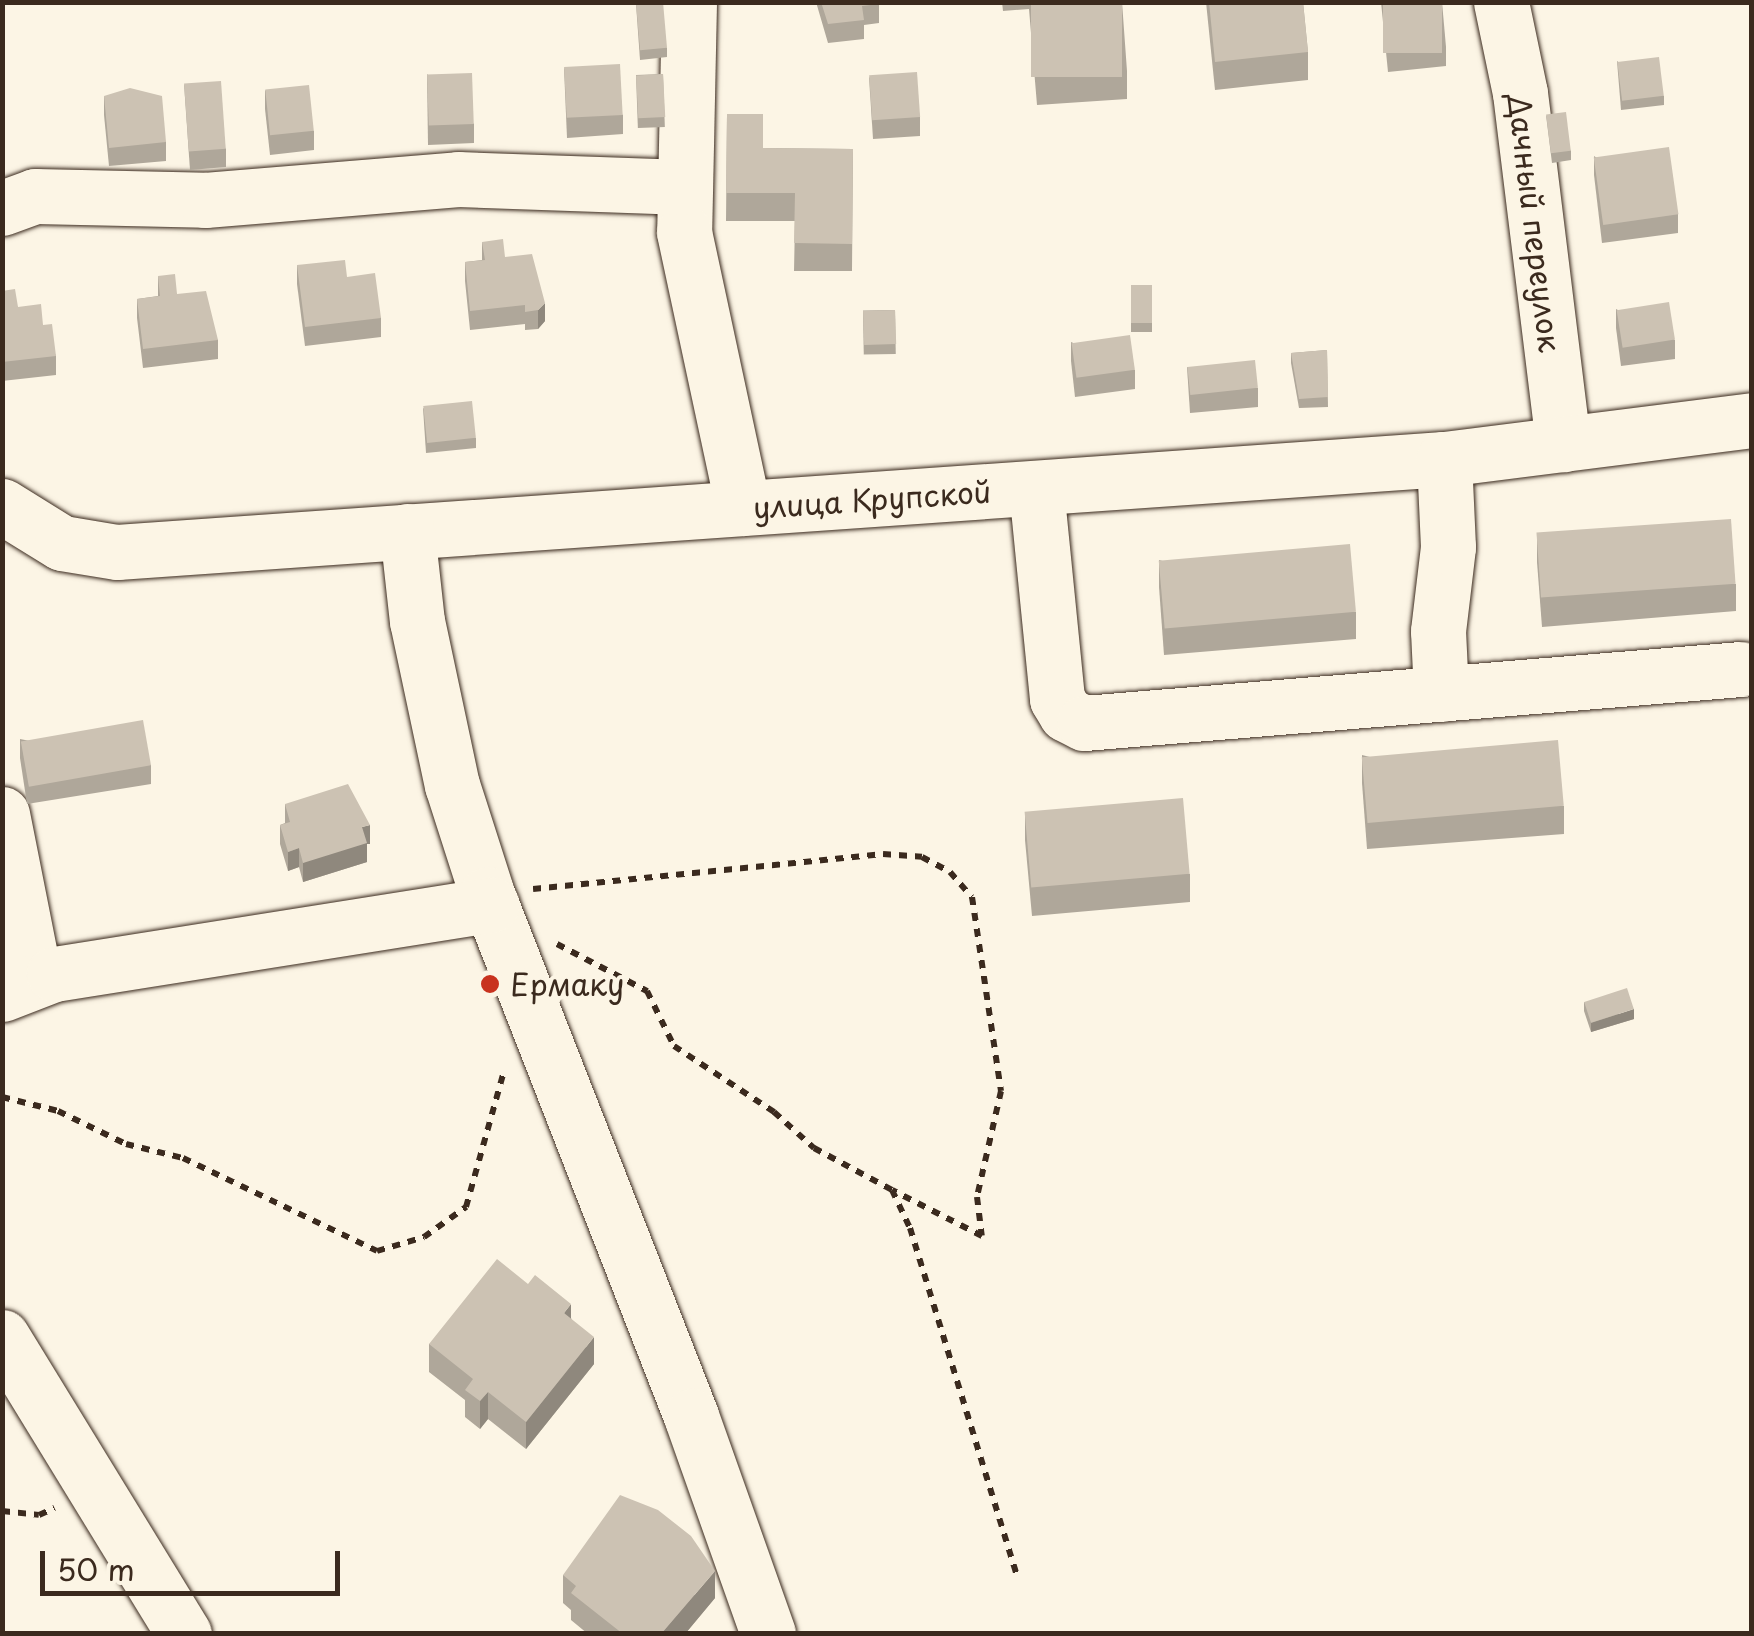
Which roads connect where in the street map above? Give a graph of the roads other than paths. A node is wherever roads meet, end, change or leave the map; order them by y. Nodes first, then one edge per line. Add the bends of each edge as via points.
1 (689, 2) edge
2 (1501, 2) edge
3 (685, 187) junction
4 (2, 208) edge
5 (1752, 420) edge
6 (1564, 444) junction
7 (1444, 460) junction
8 (1036, 488) junction
9 (2, 506) edge
10 (744, 508) junction
11 (408, 531) junction
12 (1740, 669) dead end
13 (1441, 694) junction
14 (2, 814) edge
15 (492, 906) junction
16 (19, 988) edge
17 (2, 1338) edge
18 (184, 1634) edge
19 (768, 1634) edge

1 - 3 street
2 - 6 street, Дачный переулок via 1520,93
3 - 4 street via 458,179 220,200 35,196
3 - 10 street via 692,288
5 - 6 street, улица Крупской
6 - 7 street, улица Крупской
7 - 8 street, улица Крупской
7 - 13 street via 1448,547 1438,631
8 - 10 street, улица Крупской
8 - 13 street via 1057,699 1066,714 1102,723
9 - 11 street, улица Крупской via 62,543 116,552
10 - 11 street, улица Крупской
11 - 15 street via 417,622 452,785
12 - 13 street
14 - 16 street
15 - 16 street
15 - 19 street
17 - 18 street

